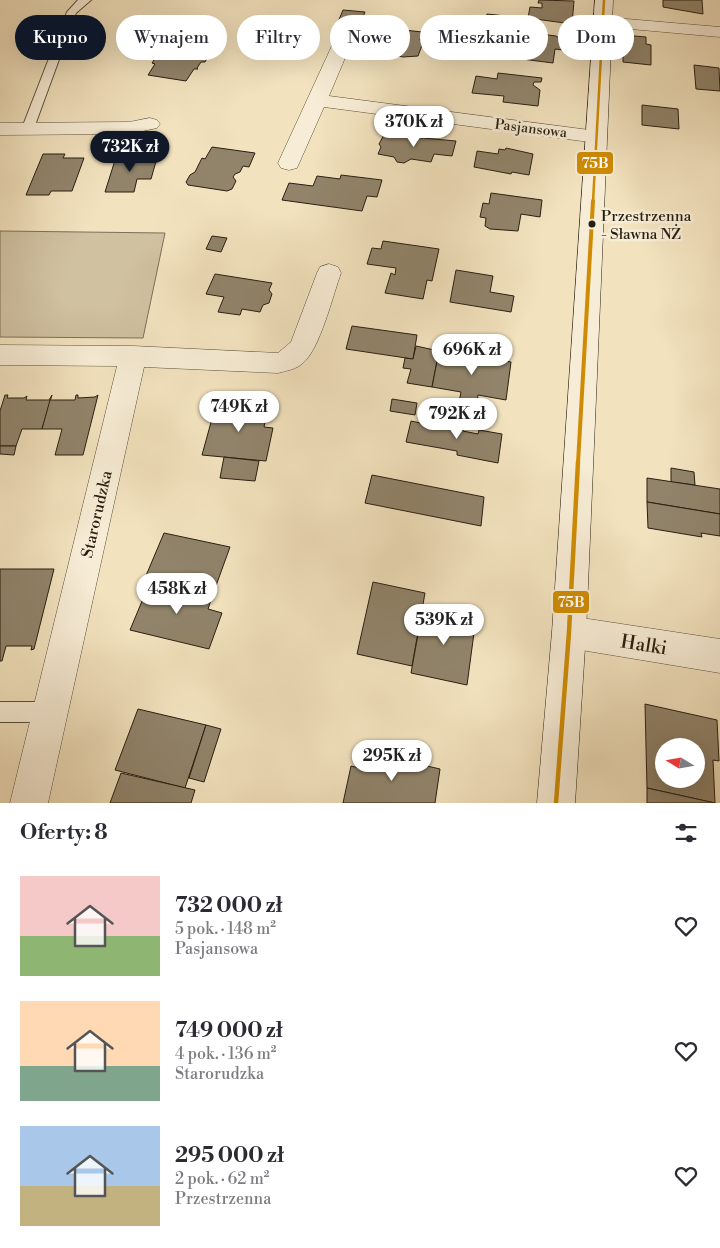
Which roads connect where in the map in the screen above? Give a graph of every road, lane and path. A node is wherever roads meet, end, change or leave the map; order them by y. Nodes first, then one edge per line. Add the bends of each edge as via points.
1 (86, 0) edge
2 (604, 11) edge
3 (720, 32) edge
4 (335, 60) edge
5 (317, 100) junction
6 (150, 124) dead end
7 (0, 128) edge
8 (28, 128) junction
9 (597, 137) junction
10 (289, 163) dead end
11 (329, 273) dead end
12 (0, 355) edge
13 (133, 356) junction
14 (569, 632) junction
15 (720, 656) edge
16 (0, 712) edge
17 (50, 712) junction
18 (29, 803) edge
19 (556, 803) edge

1 - 8 lane via 72,12
2 - 3 street
2 - 9 street
4 - 5 street
5 - 9 street, Pasjansowa
5 - 10 street
6 - 8 street via 129,128
7 - 8 street
9 - 14 street
11 - 13 street via 303,345 290,360 278,363
12 - 13 street
13 - 17 street, Starorudzka
14 - 15 street, Halki
14 - 19 street
16 - 17 lane
17 - 18 street, Starorudzka

